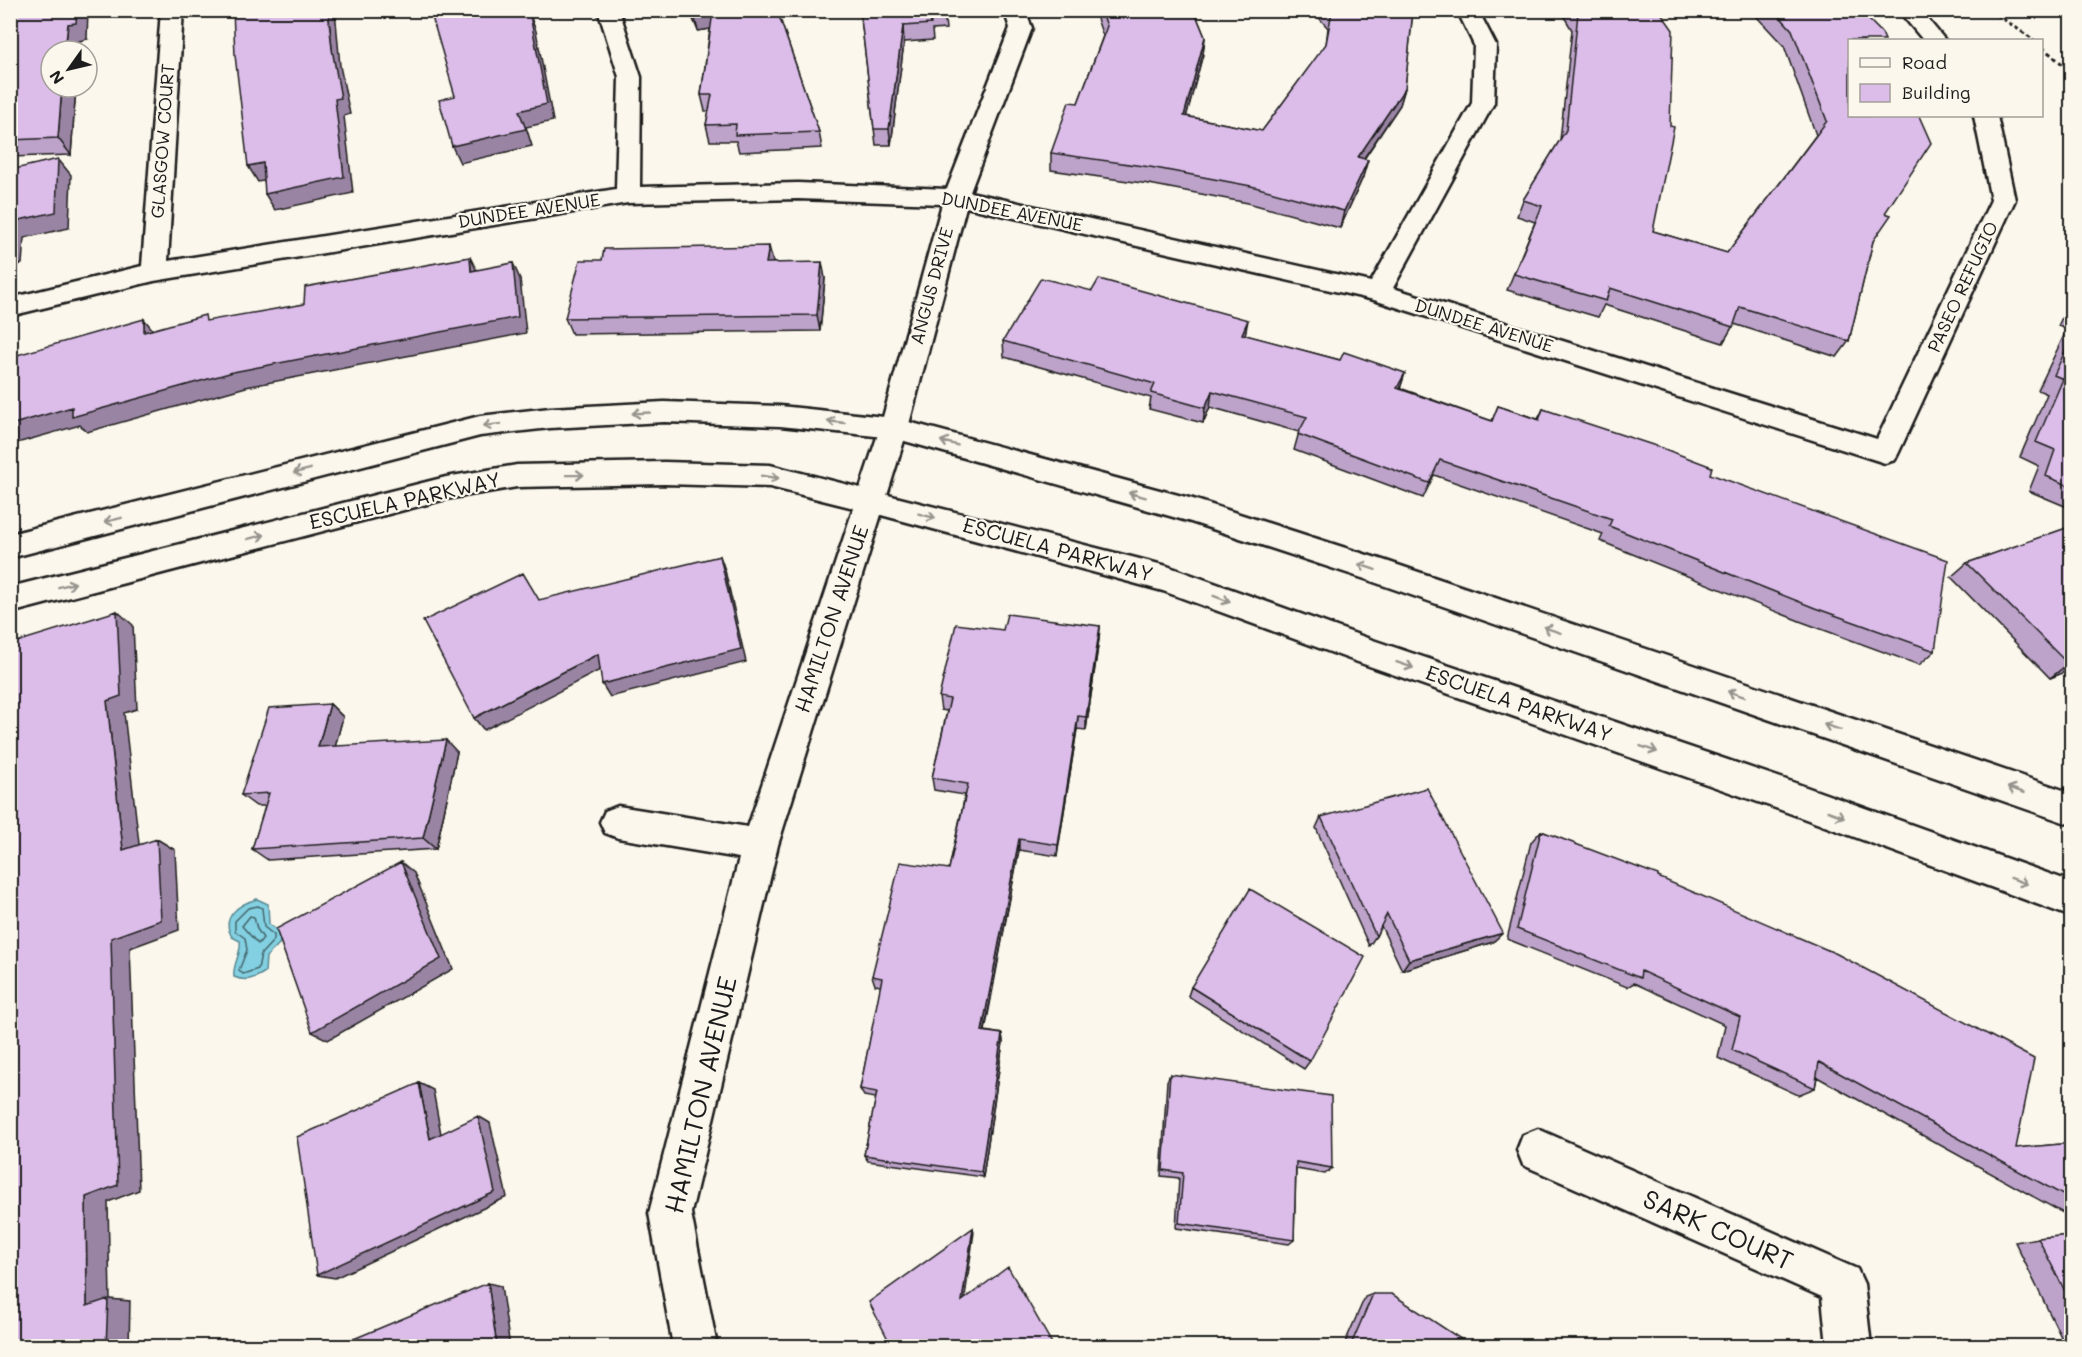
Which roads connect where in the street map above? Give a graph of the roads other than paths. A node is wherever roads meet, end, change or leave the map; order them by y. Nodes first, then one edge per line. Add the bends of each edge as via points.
1 (172, 10) edge
2 (608, 10) edge
3 (1014, 10) edge
4 (1467, 10) edge
5 (1908, 10) edge
6 (1933, 39) edge
7 (1984, 117) edge
8 (628, 195) junction
9 (956, 197) junction
10 (154, 272) junction
11 (1378, 292) junction
12 (10, 307) edge
13 (894, 428) junction
14 (1885, 452) joint
15 (870, 501) junction
16 (10, 546) edge
17 (10, 600) edge
18 (2072, 809) edge
19 (618, 822) dead end
20 (760, 845) junction
21 (2072, 900) edge
22 (1538, 1150) dead end
23 (695, 1347) edge
24 (1850, 1347) edge

1 - 10 street, GLASGOW COURT
2 - 8 street via 630,77
3 - 9 street, ANGUS DRIVE via 1020,28
4 - 11 street via 1485,45 1482,103
5 - 6 street
7 - 14 street, PASEO REFUGIO via 2003,200
8 - 9 street, DUNDEE AVENUE via 798,191
8 - 10 street, DUNDEE AVENUE
9 - 11 street, DUNDEE AVENUE
9 - 13 street, ANGUS DRIVE
10 - 12 street, DUNDEE AVENUE
11 - 14 street, DUNDEE AVENUE
13 - 15 street, HAMILTON AVENUE
13 -> 16 street via 780,416 664,412 480,426
18 -> 13 street via 1216,518
17 -> 15 street, ESCUELA PARKWAY via 446,488 517,476 770,476
15 - 20 street, HAMILTON AVENUE
15 -> 21 street, ESCUELA PARKWAY via 1167,579
19 - 20 street
20 - 23 street, HAMILTON AVENUE via 670,1213
22 - 24 street, SARK COURT via 1842,1284

